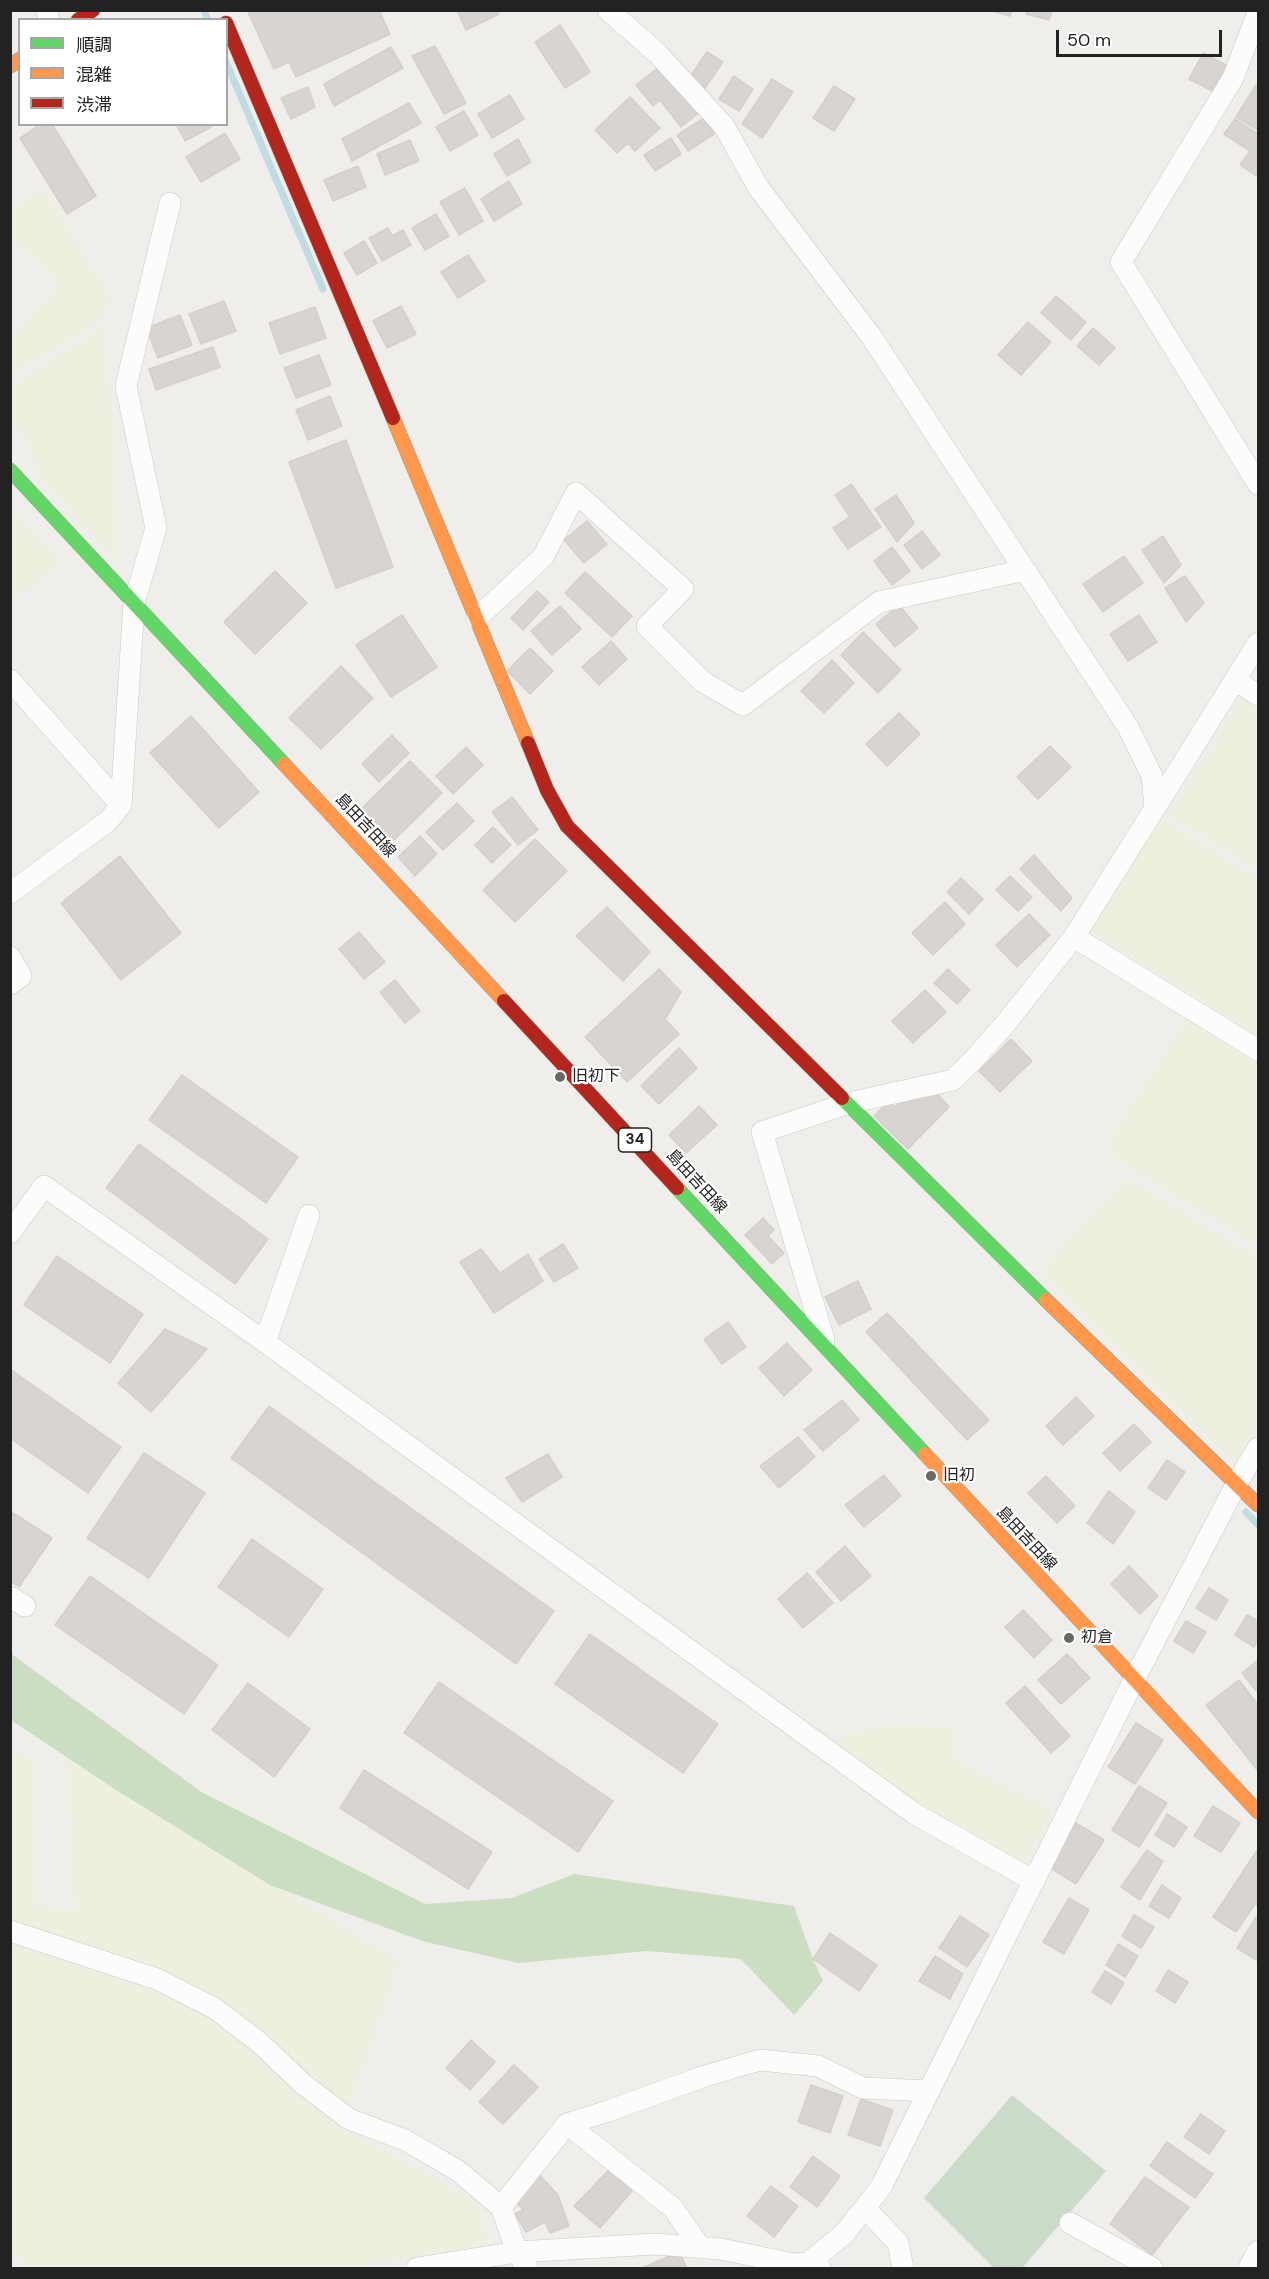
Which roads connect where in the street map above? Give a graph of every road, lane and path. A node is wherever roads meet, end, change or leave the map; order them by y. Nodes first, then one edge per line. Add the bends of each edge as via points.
1 (608, 10) edge
2 (1258, 13) edge
3 (228, 26) edge
4 (170, 202) dead end
5 (10, 470) edge
6 (1258, 484) edge
7 (1025, 570) junction
8 (134, 603) junction
9 (477, 618) junction
10 (1258, 643) edge
11 (10, 680) edge
12 (1235, 680) junction
13 (1258, 694) edge
14 (121, 805) junction
15 (1155, 808) junction
16 (10, 893) edge
17 (1074, 937) junction
18 (10, 957) edge
19 (10, 984) edge
20 (1258, 1050) edge
21 (849, 1103) junction
22 (309, 1215) dead end
23 (10, 1233) edge
24 (265, 1342) junction
25 (826, 1347) junction
26 (1258, 1448) edge
27 (1237, 1483) junction
28 (1258, 1504) edge
29 (1134, 1680) junction
30 (1258, 1812) edge
31 (1034, 1881) junction
32 (10, 1931) edge
33 (929, 2091) junction
34 (567, 2124) junction
35 (501, 2207) junction
36 (865, 2208) junction
37 (1070, 2223) dead end
38 (700, 2247) junction
39 (1258, 2251) edge
40 (522, 2260) edge
41 (803, 2266) edge
42 (417, 2268) edge
43 (903, 2268) edge
44 (1152, 2268) edge
45 (1249, 2268) edge

1 - 7 street via 657,52 724,126 758,187 871,336
2 - 6 street via 1233,78 1121,262
3 - 9 street
4 - 8 street via 126,387 156,528
5 - 8 street, 島田吉田線 / 34
7 - 9 street via 879,602 743,705 703,682 647,626 682,589 576,493 543,556
7 - 15 street via 1128,727 1152,776
8 - 14 street
8 - 25 street, 島田吉田線 / 34
9 - 21 street via 547,790 567,826
10 - 12 street
11 - 14 street
12 - 13 street
12 - 15 street
14 - 16 street via 108,821
15 - 17 street
17 - 20 street
17 - 21 street via 1006,1023 953,1080
18 - 19 street via 21,976
21 - 25 street via 762,1132
21 - 27 street
22 - 24 street
23 - 24 street via 44,1186
24 - 31 street via 915,1814
25 - 29 street, 島田吉田線 / 34
26 - 27 street
27 - 28 street
27 - 29 street
29 - 30 street, 島田吉田線 / 34
29 - 31 street
31 - 33 street
32 - 35 street via 157,1979 214,2008 349,2119 405,2140 457,2170
33 - 34 street via 863,2088 818,2066 760,2060
33 - 36 street via 881,2187
34 - 35 street
34 - 38 street via 673,2208
35 - 40 street
36 - 41 street via 844,2234
36 - 43 street via 898,2243
37 - 44 street
38 - 40 street via 655,2244
38 - 41 street
39 - 45 street
40 - 42 street

